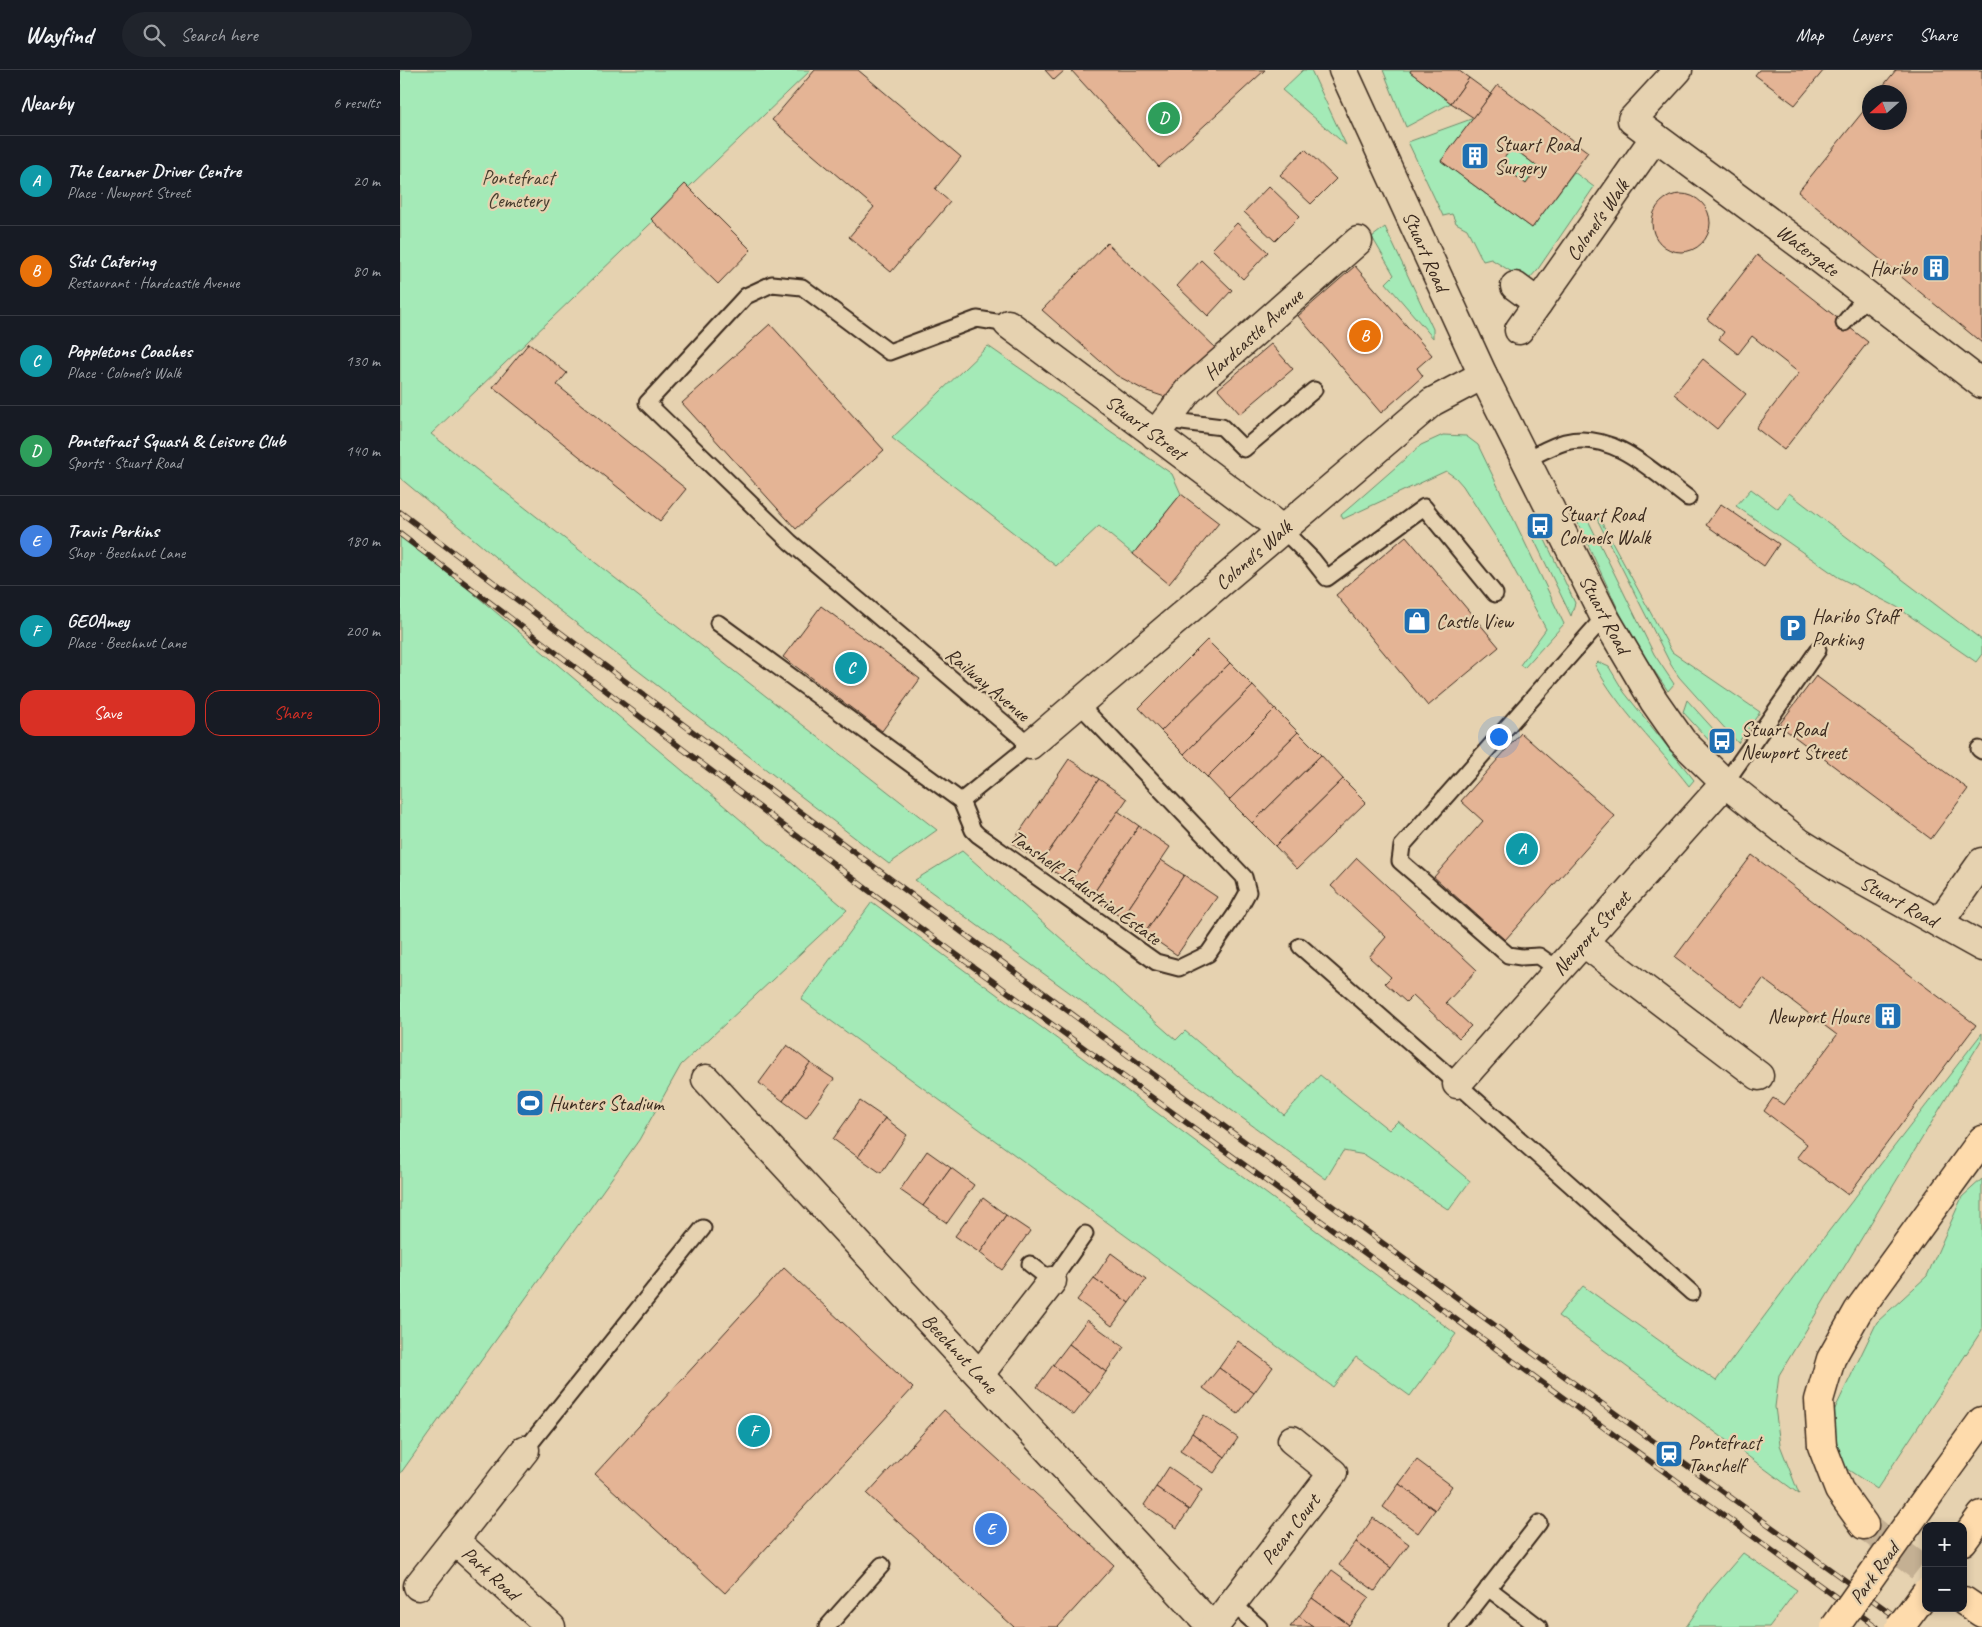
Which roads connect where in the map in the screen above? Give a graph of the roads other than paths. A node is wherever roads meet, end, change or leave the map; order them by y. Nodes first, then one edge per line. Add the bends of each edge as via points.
1 (1343, 70) edge
2 (1678, 70) edge
3 (1655, 137) junction
4 (1358, 240) dead end
5 (1515, 286) dead end
6 (1867, 295) junction
7 (1538, 303) junction
8 (1844, 323) dead end
9 (1008, 324) joint
10 (1519, 330) dead end
11 (1483, 375) junction
12 (1982, 384) edge
13 (1314, 390) dead end
14 (1161, 427) junction
15 (1526, 460) junction
16 (1688, 498) dead end
17 (1283, 530) junction
18 (1495, 594) dead end
19 (1605, 618) junction
20 (718, 623) dead end
21 (1818, 650) dead end
22 (1079, 704) junction
23 (1030, 746) junction
24 (1725, 783) junction
25 (961, 802) junction
26 (1982, 862) edge
27 (1939, 923) junction
28 (1583, 942) junction
29 (1300, 946) dead end
30 (1982, 947) edge
31 (1558, 970) junction
32 (1759, 1076) dead end
33 (706, 1080) dead end
34 (1457, 1084) junction
35 (1982, 1140) edge
36 (703, 1228) dead end
37 (1085, 1234) dead end
38 (1030, 1264) dead end
39 (1052, 1281) junction
40 (1692, 1293) dead end
41 (980, 1374) junction
42 (1982, 1421) edge
43 (1292, 1440) dead end
44 (525, 1450) joint
45 (1982, 1515) edge
46 (1539, 1523) dead end
47 (1864, 1525) tunnel mouth
48 (1967, 1536) edge
49 (454, 1540) junction
50 (882, 1565) dead end
51 (418, 1586) dead end
52 (1488, 1588) junction
53 (1922, 1597) edge
54 (1232, 1603) junction
55 (551, 1627) edge
56 (826, 1627) edge
57 (1213, 1627) edge
58 (1259, 1627) edge
59 (1458, 1627) edge
60 (1539, 1627) edge
61 (1835, 1627) edge
62 (1900, 1627) edge

1 - 11 street, Stuart Road
2 - 3 street, Watergate via 1632,120
3 - 6 street, Watergate
3 - 7 street, Colonel's Walk
4 - 14 street, Hardcastle Avenue via 1188,391
5 - 7 street
6 - 8 lane
6 - 12 street, Watergate
7 - 10 street, Colonel's Walk
9 - 14 street, Stuart Street
9 - 23 lane, Railway Avenue via 977,319 889,352 802,288 772,284 746,296 646,403 790,542
11 - 15 street, Stuart Road
11 - 17 street, Colonel's Walk via 1432,402
13 - 14 lane via 1244,449 1222,427
14 - 17 street, Stuart Street
15 - 16 lane via 1563,443 1576,441 1614,446
15 - 19 street, Stuart Road
17 - 18 lane via 1327,578 1424,507
17 - 22 street, Colonel's Walk
19 - 24 street, Stuart Road via 1654,701 1682,741
19 - 31 lane via 1402,846 1400,861 1508,955 1539,956
20 - 25 lane
21 - 24 lane
22 - 23 street, Colonel's Walk
22 - 25 lane, Tanshelf Industrial Estate via 1244,877 1248,892 1208,954 1179,968 1156,962 978,835
23 - 25 lane
24 - 27 street, Stuart Road via 1800,843
24 - 28 street, Newport Street
26 - 27 street
27 - 30 street, Stuart Road
28 - 31 street, Newport Street
28 - 32 street
29 - 34 lane
31 - 34 street, Newport Street
33 - 41 street, Beechnut Lane
34 - 40 lane
35 - 47 main road via 1858,1311 1830,1359 1819,1400 1822,1446 1839,1490
36 - 44 lane
37 - 39 lane
38 - 39 lane
39 - 41 street
41 - 57 street, Beechnut Lane
42 - 61 main road, Park Road, bridge
43 - 54 street, Pecan Court via 1334,1473
44 - 49 street, Park Road
45 - 48 main road
46 - 52 lane
49 - 51 street, Park Road
49 - 55 street, Park Road
50 - 56 lane
52 - 59 lane
52 - 60 lane
53 - 62 main road, bridge
54 - 57 street, Pecan Court
54 - 58 lane

